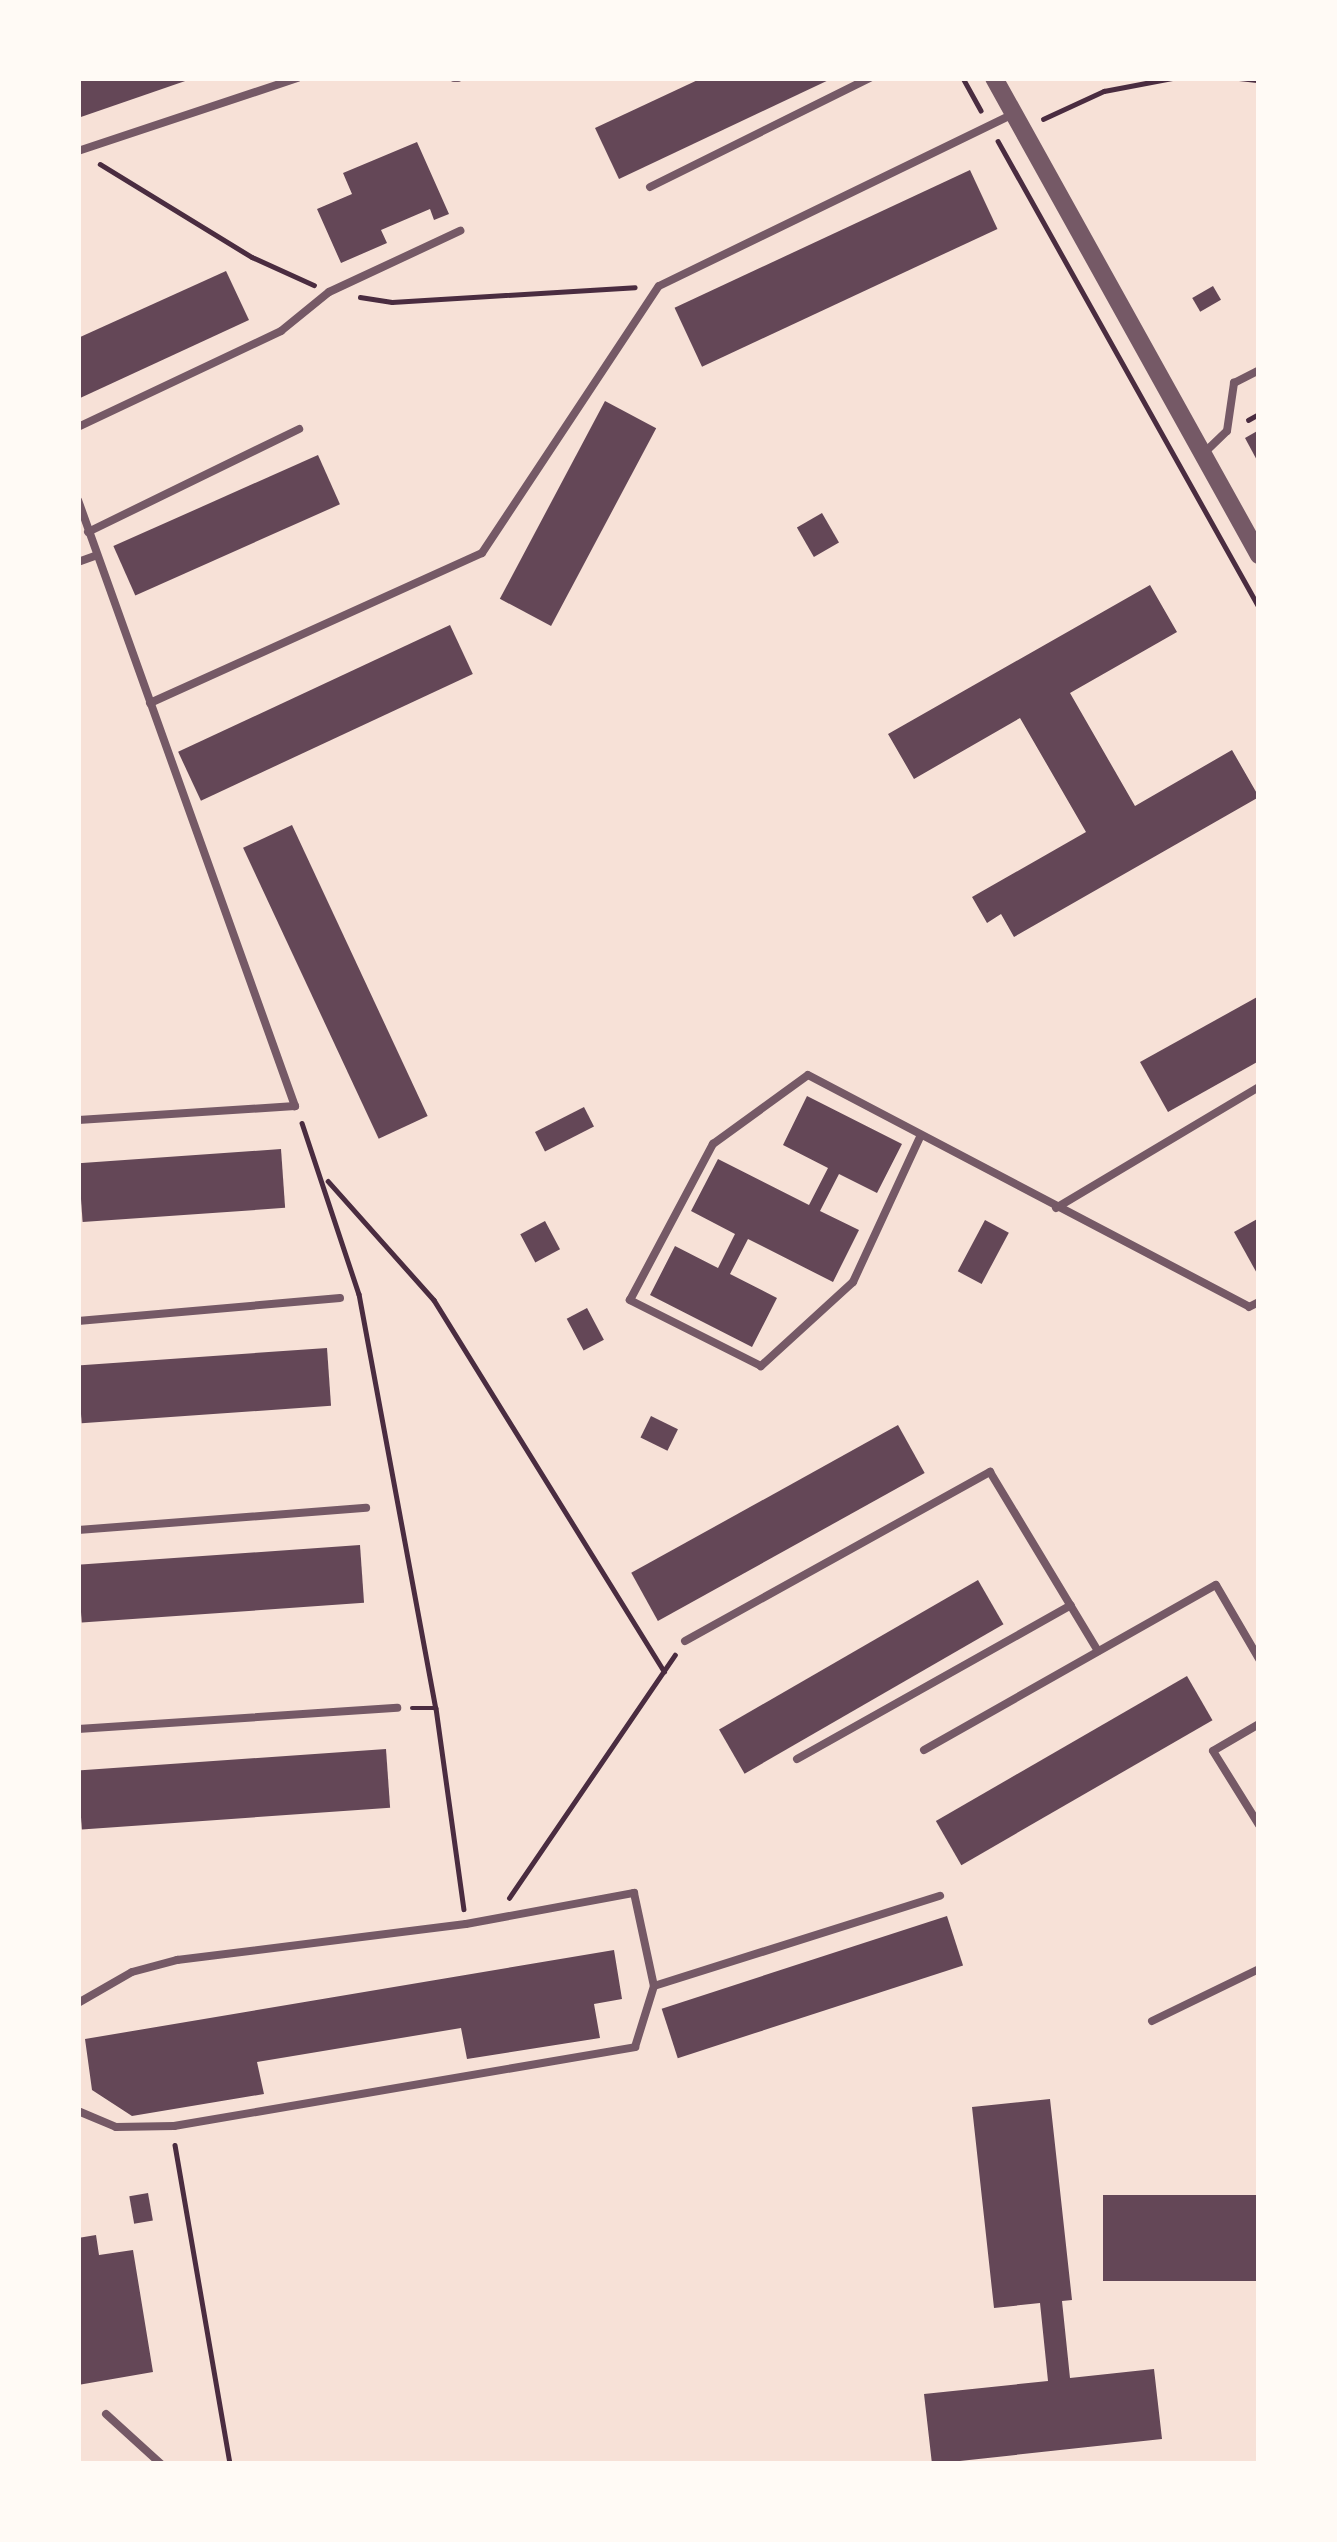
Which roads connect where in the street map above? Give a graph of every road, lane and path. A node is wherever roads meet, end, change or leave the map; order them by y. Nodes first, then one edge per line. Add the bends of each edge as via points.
1 (298, 78) edge
2 (870, 78) edge
3 (963, 78) edge
4 (994, 78) edge
5 (1172, 78) edge
6 (1239, 78) edge
7 (1259, 80) edge
8 (1018, 121) junction
9 (990, 125) junction
10 (78, 151) edge
11 (650, 188) dead end
12 (460, 232) dead end
13 (1259, 370) edge
14 (78, 428) edge
15 (299, 429) dead end
16 (1202, 455) junction
17 (78, 500) edge
18 (88, 532) junction
19 (97, 555) junction
20 (1259, 555) edge
21 (78, 562) edge
22 (1259, 607) edge
23 (150, 703) junction
24 (1259, 1087) edge
25 (295, 1106) junction
26 (78, 1120) edge
27 (920, 1137) junction
28 (324, 1177) junction
29 (1054, 1209) junction
30 (340, 1298) dead end
31 (1259, 1302) edge
32 (78, 1321) edge
33 (366, 1508) dead end
34 (78, 1530) edge
35 (1071, 1605) junction
36 (685, 1640) dead end
37 (1099, 1652) junction
38 (1259, 1659) edge
39 (397, 1708) dead end
40 (1259, 1724) edge
41 (78, 1729) edge
42 (924, 1750) dead end
43 (797, 1759) dead end
44 (1259, 1825) edge
45 (940, 1896) dead end
46 (495, 1919) junction
47 (466, 1924) junction
48 (1259, 1969) edge
49 (654, 1986) junction
50 (78, 2003) edge
51 (1152, 2021) dead end
52 (78, 2111) edge
53 (174, 2126) junction
54 (106, 2414) dead end
55 (161, 2464) edge
56 (230, 2464) edge

1 - 10 lane
2 - 11 lane
3 - 9 path
4 - 8 street
5 - 8 path
6 - 7 path
8 - 9 lane
8 - 16 street
9 - 22 path
9 - 23 lane via 659,286 482,553
12 - 14 lane via 329,292 281,331
13 - 16 lane via 1234,383 1226,431
15 - 18 lane
16 - 20 street
17 - 18 lane
18 - 19 lane
19 - 21 lane
19 - 23 lane
23 - 25 lane
24 - 29 lane
25 - 26 lane
25 - 28 path
27 - 27 lane via 808,1075 713,1144 630,1300 761,1366 853,1282
27 - 29 lane
28 - 46 path via 434,1300 664,1671
28 - 47 path via 359,1294 436,1708
29 - 31 lane via 1249,1307
30 - 32 lane
33 - 34 lane
35 - 36 lane via 990,1472
35 - 37 lane
35 - 43 lane
37 - 38 lane via 1216,1585
37 - 42 lane
39 - 41 lane
40 - 44 lane via 1213,1751
45 - 49 lane
46 - 47 lane
46 - 49 lane via 634,1893
47 - 50 lane via 177,1960 132,1972
48 - 51 lane
49 - 53 lane via 635,2047
52 - 53 lane via 116,2127
53 - 56 path
54 - 55 lane

